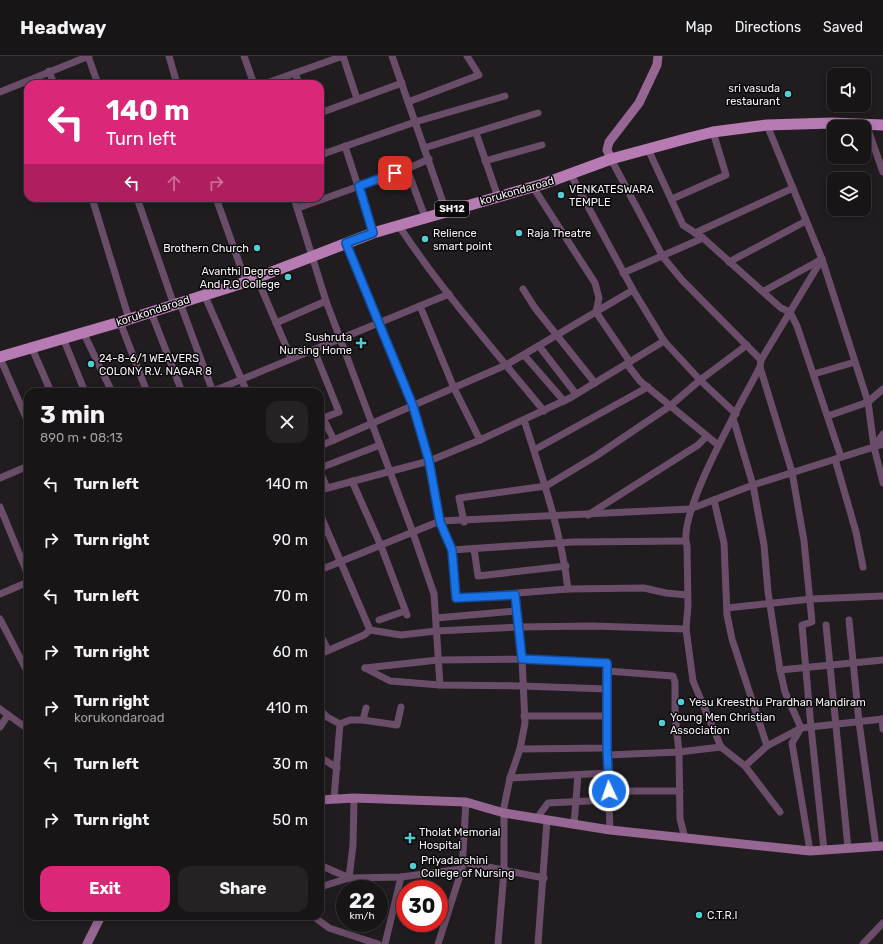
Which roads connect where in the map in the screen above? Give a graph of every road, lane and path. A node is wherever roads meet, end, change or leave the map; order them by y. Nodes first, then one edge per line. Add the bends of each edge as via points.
1 (88, 56) edge
2 (169, 56) edge
3 (244, 56) edge
4 (343, 56) edge
5 (392, 56) edge
6 (467, 56) edge
7 (658, 56) edge
8 (49, 71) junction
9 (295, 73) junction
10 (28, 80) edge
11 (52, 80) edge
12 (97, 80) edge
13 (176, 80) edge
14 (253, 80) edge
15 (275, 80) edge
16 (298, 80) edge
17 (24, 82) edge
18 (402, 83) junction
19 (0, 92) edge
20 (505, 96) dead end
21 (357, 99) junction
22 (408, 102) junction
23 (324, 111) edge
24 (538, 113) dead end
25 (415, 122) junction
26 (827, 123) edge
27 (871, 124) edge
28 (767, 125) junction
29 (883, 125) edge
30 (713, 132) junction
31 (476, 133) junction
32 (871, 138) edge
33 (542, 145) dead end
34 (345, 146) junction
35 (424, 148) junction
36 (648, 149) junction
37 (324, 153) edge
38 (429, 159) junction
39 (611, 159) junction
40 (485, 162) junction
41 (407, 169) junction
42 (883, 172) edge
43 (571, 175) junction
44 (359, 186) junction
45 (533, 187) junction
46 (793, 188) junction
47 (498, 197) junction
48 (324, 199) edge
49 (672, 200) junction
50 (93, 202) edge
51 (139, 202) edge
52 (217, 202) edge
53 (296, 202) edge
54 (315, 202) edge
55 (298, 208) junction
56 (446, 211) junction
57 (425, 217) junction
58 (806, 221) junction
59 (399, 226) junction
60 (373, 233) junction
61 (695, 233) junction
62 (703, 238) junction
63 (346, 243) junction
64 (312, 255) junction
65 (663, 256) junction
66 (822, 259) junction
67 (729, 262) junction
68 (623, 273) junction
69 (257, 278) junction
70 (246, 282) junction
71 (523, 289) dead end
72 (633, 290) junction
73 (764, 291) junction
74 (204, 294) junction
75 (448, 294) junction
76 (326, 301) junction
77 (177, 304) junction
78 (420, 306) junction
79 (151, 312) junction
80 (596, 312) junction
81 (790, 312) junction
82 (125, 321) junction
83 (276, 323) junction
84 (379, 323) junction
85 (83, 332) junction
86 (558, 335) junction
87 (63, 338) junction
88 (341, 339) junction
89 (664, 341) junction
90 (747, 345) junction
91 (31, 346) junction
92 (539, 346) junction
93 (314, 350) junction
94 (524, 355) junction
95 (0, 358) edge
96 (291, 358) junction
97 (855, 362) junction
98 (628, 363) junction
99 (760, 364) junction
100 (506, 365) junction
101 (814, 374) junction
102 (241, 379) junction
103 (700, 380) junction
104 (595, 383) junction
105 (648, 387) junction
106 (49, 388) edge
107 (83, 388) edge
108 (110, 388) edge
109 (146, 388) edge
110 (180, 388) edge
111 (210, 388) edge
112 (221, 388) edge
113 (244, 388) edge
114 (454, 388) junction
115 (883, 389) edge
116 (576, 394) junction
117 (564, 401) junction
118 (868, 402) junction
119 (413, 406) junction
120 (670, 406) junction
121 (544, 411) junction
122 (24, 413) edge
123 (734, 416) junction
124 (828, 416) junction
125 (324, 418) edge
126 (324, 420) edge
127 (524, 420) junction
128 (372, 424) junction
129 (883, 434) edge
130 (707, 436) junction
131 (334, 440) junction
132 (480, 440) junction
133 (324, 444) edge
134 (883, 444) edge
135 (380, 445) junction
136 (718, 445) junction
137 (874, 447) junction
138 (534, 450) junction
139 (838, 458) junction
140 (429, 461) junction
141 (24, 468) edge
142 (324, 468) edge
143 (389, 470) junction
144 (792, 472) junction
145 (0, 478) edge
146 (352, 481) junction
147 (883, 483) edge
148 (753, 485) junction
149 (546, 486) junction
150 (324, 489) edge
151 (714, 500) junction
152 (0, 507) edge
153 (690, 509) junction
154 (588, 515) junction
155 (555, 517) junction
156 (440, 522) junction
157 (464, 522) junction
158 (324, 523) edge
159 (413, 533) junction
160 (685, 540) junction
161 (560, 543) junction
162 (381, 546) junction
163 (474, 549) junction
164 (452, 550) junction
165 (342, 561) junction
166 (24, 565) edge
167 (566, 566) junction
168 (863, 567) dead end
169 (324, 568) edge
170 (24, 584) edge
171 (568, 589) junction
172 (0, 594) edge
173 (515, 595) junction
174 (686, 595) junction
175 (883, 596) edge
176 (811, 599) junction
177 (770, 604) junction
178 (727, 608) junction
179 (516, 611) junction
180 (436, 618) junction
181 (0, 619) edge
182 (379, 620) dead end
183 (849, 620) dead end
184 (826, 626) dead end
185 (518, 628) junction
186 (686, 629) junction
187 (370, 630) junction
188 (436, 631) junction
189 (324, 642) edge
190 (328, 650) junction
191 (324, 652) edge
192 (522, 659) junction
193 (438, 660) junction
194 (883, 660) edge
195 (853, 662) junction
196 (829, 664) junction
197 (24, 665) edge
198 (806, 667) junction
199 (780, 670) junction
200 (607, 672) junction
201 (440, 685) junction
202 (522, 686) junction
203 (607, 689) junction
204 (366, 708) dead end
205 (402, 708) dead end
206 (0, 709) edge
207 (8, 714) junction
208 (324, 714) edge
209 (524, 716) junction
210 (607, 716) junction
211 (882, 719) edge
212 (363, 720) junction
213 (859, 722) junction
214 (340, 724) junction
215 (834, 724) junction
216 (24, 726) edge
217 (0, 727) edge
218 (811, 727) junction
219 (801, 728) junction
220 (883, 729) edge
221 (767, 746) junction
222 (721, 747) junction
223 (520, 749) junction
224 (607, 752) junction
225 (679, 752) junction
226 (324, 760) edge
227 (745, 766) junction
228 (337, 768) junction
229 (608, 773) junction
230 (578, 774) junction
231 (510, 778) junction
232 (609, 791) junction
233 (680, 791) junction
234 (354, 798) junction
235 (334, 799) junction
236 (324, 800) edge
237 (609, 800) junction
238 (466, 802) junction
239 (576, 802) junction
240 (780, 812) dead end
241 (504, 813) junction
242 (537, 818) junction
243 (547, 820) junction
244 (574, 824) junction
245 (610, 830) junction
246 (685, 838) junction
247 (879, 846) edge
248 (848, 848) junction
249 (824, 850) junction
250 (810, 851) junction
251 (462, 866) junction
252 (324, 867) edge
253 (504, 871) junction
254 (401, 877) junction
255 (350, 878) junction
256 (544, 878) junction
257 (324, 886) edge
258 (99, 920) edge
259 (318, 920) edge
260 (883, 923) edge
261 (87, 944) edge
262 (378, 944) edge
263 (385, 944) edge
264 (438, 944) edge
265 (498, 944) edge
266 (538, 944) edge
267 (864, 944) edge

1 - 8 street
1 - 12 street
2 - 13 street
3 - 14 street
4 - 9 street
4 - 21 street
5 - 18 street
6 - 22 street via 479,75
7 - 39 street via 657,65 639,103 609,142 607,150
8 - 10 street
8 - 11 street
9 - 15 street
9 - 16 street
17 - 19 street
18 - 21 street
18 - 22 street
20 - 25 street
21 - 23 street
22 - 25 street
24 - 31 street
25 - 34 street
25 - 35 street
26 - 28 main road, korukondaroad / SH12
27 - 29 main road, korukondaroad / SH12
28 - 30 main road, korukondaroad / SH12
28 - 46 street
30 - 36 main road, korukondaroad / SH12
30 - 49 street via 726,175
31 - 35 street
31 - 40 street
32 - 42 street
33 - 40 street
34 - 37 street
34 - 44 street
35 - 38 street
36 - 39 main road, korukondaroad / SH12
36 - 49 street
38 - 41 street
38 - 56 street
39 - 43 main road, korukondaroad / SH12
39 - 65 street
40 - 47 street
41 - 44 street
41 - 57 street
43 - 45 main road, korukondaroad / SH12
43 - 68 street
44 - 48 street
44 - 60 street
45 - 47 main road, korukondaroad / SH12
45 - 80 street via 595,283 599,298
46 - 58 street
46 - 61 street
47 - 56 main road, korukondaroad / SH12
49 - 61 street via 683,225
50 - 82 street
51 - 77 street
52 - 70 street
53 - 55 street
54 - 55 street
55 - 64 street
56 - 57 main road, korukondaroad / SH12
57 - 59 main road, korukondaroad / SH12
58 - 66 street
58 - 67 street
59 - 60 main road, korukondaroad / SH12
59 - 75 street
60 - 63 main road, korukondaroad / SH12
61 - 62 street
62 - 65 street
62 - 67 street
63 - 64 main road, korukondaroad / SH12
63 - 84 street
64 - 69 main road, korukondaroad / SH12
64 - 76 street
65 - 68 street
65 - 90 street via 682,280
66 - 73 street
66 - 81 street
66 - 97 street
67 - 73 street
68 - 72 street
69 - 70 main road, korukondaroad / SH12
69 - 83 street
70 - 74 main road, korukondaroad / SH12
71 - 86 street
72 - 80 street
72 - 89 street
73 - 81 street via 781,308
74 - 77 main road, korukondaroad / SH12
74 - 102 street
75 - 78 street
75 - 100 street
76 - 83 street
76 - 88 street
77 - 79 main road, korukondaroad / SH12
77 - 111 street
78 - 84 street
78 - 114 street
79 - 82 main road, korukondaroad / SH12
79 - 110 street
80 - 86 street
80 - 98 street
81 - 99 street
81 - 101 street
82 - 85 main road, korukondaroad / SH12
82 - 109 street
83 - 96 street
84 - 88 street
84 - 119 street
85 - 87 main road, korukondaroad / SH12
85 - 108 street
86 - 92 street
86 - 104 street
87 - 91 main road, korukondaroad / SH12
87 - 107 street
88 - 93 street
88 - 128 street
89 - 98 street
89 - 103 street
90 - 99 street
90 - 103 street
91 - 95 main road, korukondaroad / SH12
91 - 106 street
92 - 94 street
92 - 116 street
93 - 96 street
93 - 125 street via 339,412
94 - 100 street
94 - 117 street
95 - 122 street
96 - 102 street
97 - 101 street
97 - 118 street
98 - 104 street
98 - 105 street
99 - 123 street
99 - 144 street
100 - 114 street
100 - 121 street
101 - 124 street
102 - 112 street
102 - 113 street
103 - 120 street
103 - 123 street
104 - 116 street
105 - 120 street
105 - 138 street
114 - 119 street
114 - 132 street
115 - 118 street
116 - 117 street
117 - 121 street
118 - 124 street
118 - 137 street
119 - 128 street
119 - 140 street
120 - 130 street
120 - 149 street
121 - 127 street
123 - 136 street
123 - 148 street
124 - 139 street
126 - 131 street
127 - 132 street
127 - 138 street
128 - 131 street
128 - 135 street
129 - 137 street
130 - 136 street
130 - 154 street via 698,445
131 - 133 street
132 - 140 street
134 - 137 street
135 - 142 street
135 - 143 street
136 - 153 street
137 - 139 street
137 - 147 street
138 - 149 street
139 - 144 street
139 - 168 street via 842,490 856,532
140 - 143 street
140 - 156 street
141 - 145 street
143 - 146 street
143 - 159 street
144 - 148 street
144 - 176 street
146 - 150 street
146 - 162 street
148 - 151 street
148 - 177 street via 764,545
149 - 155 street
149 - 157 street via 459,498
151 - 153 street
151 - 178 street via 724,543
152 - 166 street
153 - 154 street
153 - 160 street
154 - 155 street
155 - 157 street
155 - 161 street
156 - 157 street
156 - 159 street
156 - 164 street
158 - 165 street
159 - 162 street
159 - 180 street via 434,594
160 - 161 street
160 - 174 street
161 - 163 street
161 - 167 street
162 - 165 street
162 - 182 street via 406,613
163 - 164 street
163 - 167 street via 478,576
164 - 173 street via 456,598
165 - 169 street
165 - 187 street
167 - 171 street
170 - 172 street
171 - 173 street
171 - 174 street via 644,588
173 - 179 street
174 - 186 street
175 - 176 street
176 - 177 street
176 - 198 street via 812,622 802,625
177 - 178 street
177 - 199 street
178 - 221 street via 732,639
179 - 180 street
179 - 185 street
180 - 188 street
181 - 197 street
183 - 195 street
184 - 196 street
185 - 186 street via 592,626
185 - 188 street
185 - 192 street
186 - 222 street via 693,680
187 - 188 street via 401,635
187 - 190 street
188 - 193 street
189 - 190 street
190 - 191 street
192 - 193 street
192 - 200 street via 607,663
192 - 202 street
193 - 201 street
193 - 201 street via 365,668 390,681
194 - 195 street
195 - 196 street
195 - 213 street
196 - 198 street
196 - 215 street
198 - 199 street
198 - 218 street
199 - 219 street via 785,692
200 - 203 street
200 - 225 street via 673,676
201 - 202 street
202 - 203 street
202 - 209 street
203 - 210 street
204 - 212 street
205 - 212 street via 397,724
206 - 207 street
207 - 216 street
207 - 217 street
208 - 214 street
209 - 210 street
209 - 223 street
210 - 224 street
211 - 213 street
211 - 220 street
212 - 214 street via 350,720
213 - 215 street
213 - 247 street
214 - 228 street
215 - 218 street
215 - 248 street
218 - 219 street
218 - 249 street
219 - 221 street
219 - 250 street via 792,742
221 - 227 street
222 - 225 street
222 - 227 street
223 - 224 street
223 - 231 street
224 - 225 street
224 - 229 street
225 - 233 street
226 - 228 street
227 - 240 street
228 - 235 street
229 - 230 street
229 - 232 street
230 - 231 street
230 - 239 street
231 - 241 street
232 - 233 street
232 - 237 street
233 - 246 street via 680,819
234 - 235 street
234 - 238 street
234 - 255 street
235 - 236 street
237 - 239 street
237 - 245 street
238 - 241 street
238 - 251 street
239 - 242 street via 548,803
239 - 244 street
241 - 242 street
241 - 253 street
242 - 243 street
243 - 244 street
243 - 256 street
244 - 245 street
245 - 246 street
246 - 250 street
247 - 248 street
248 - 249 street
249 - 250 street
251 - 253 street
251 - 254 street
251 - 264 street
252 - 255 street
253 - 256 street
253 - 265 street
254 - 255 street
254 - 263 street
255 - 257 street
256 - 266 street
258 - 261 street
259 - 262 street via 329,928
260 - 267 street

